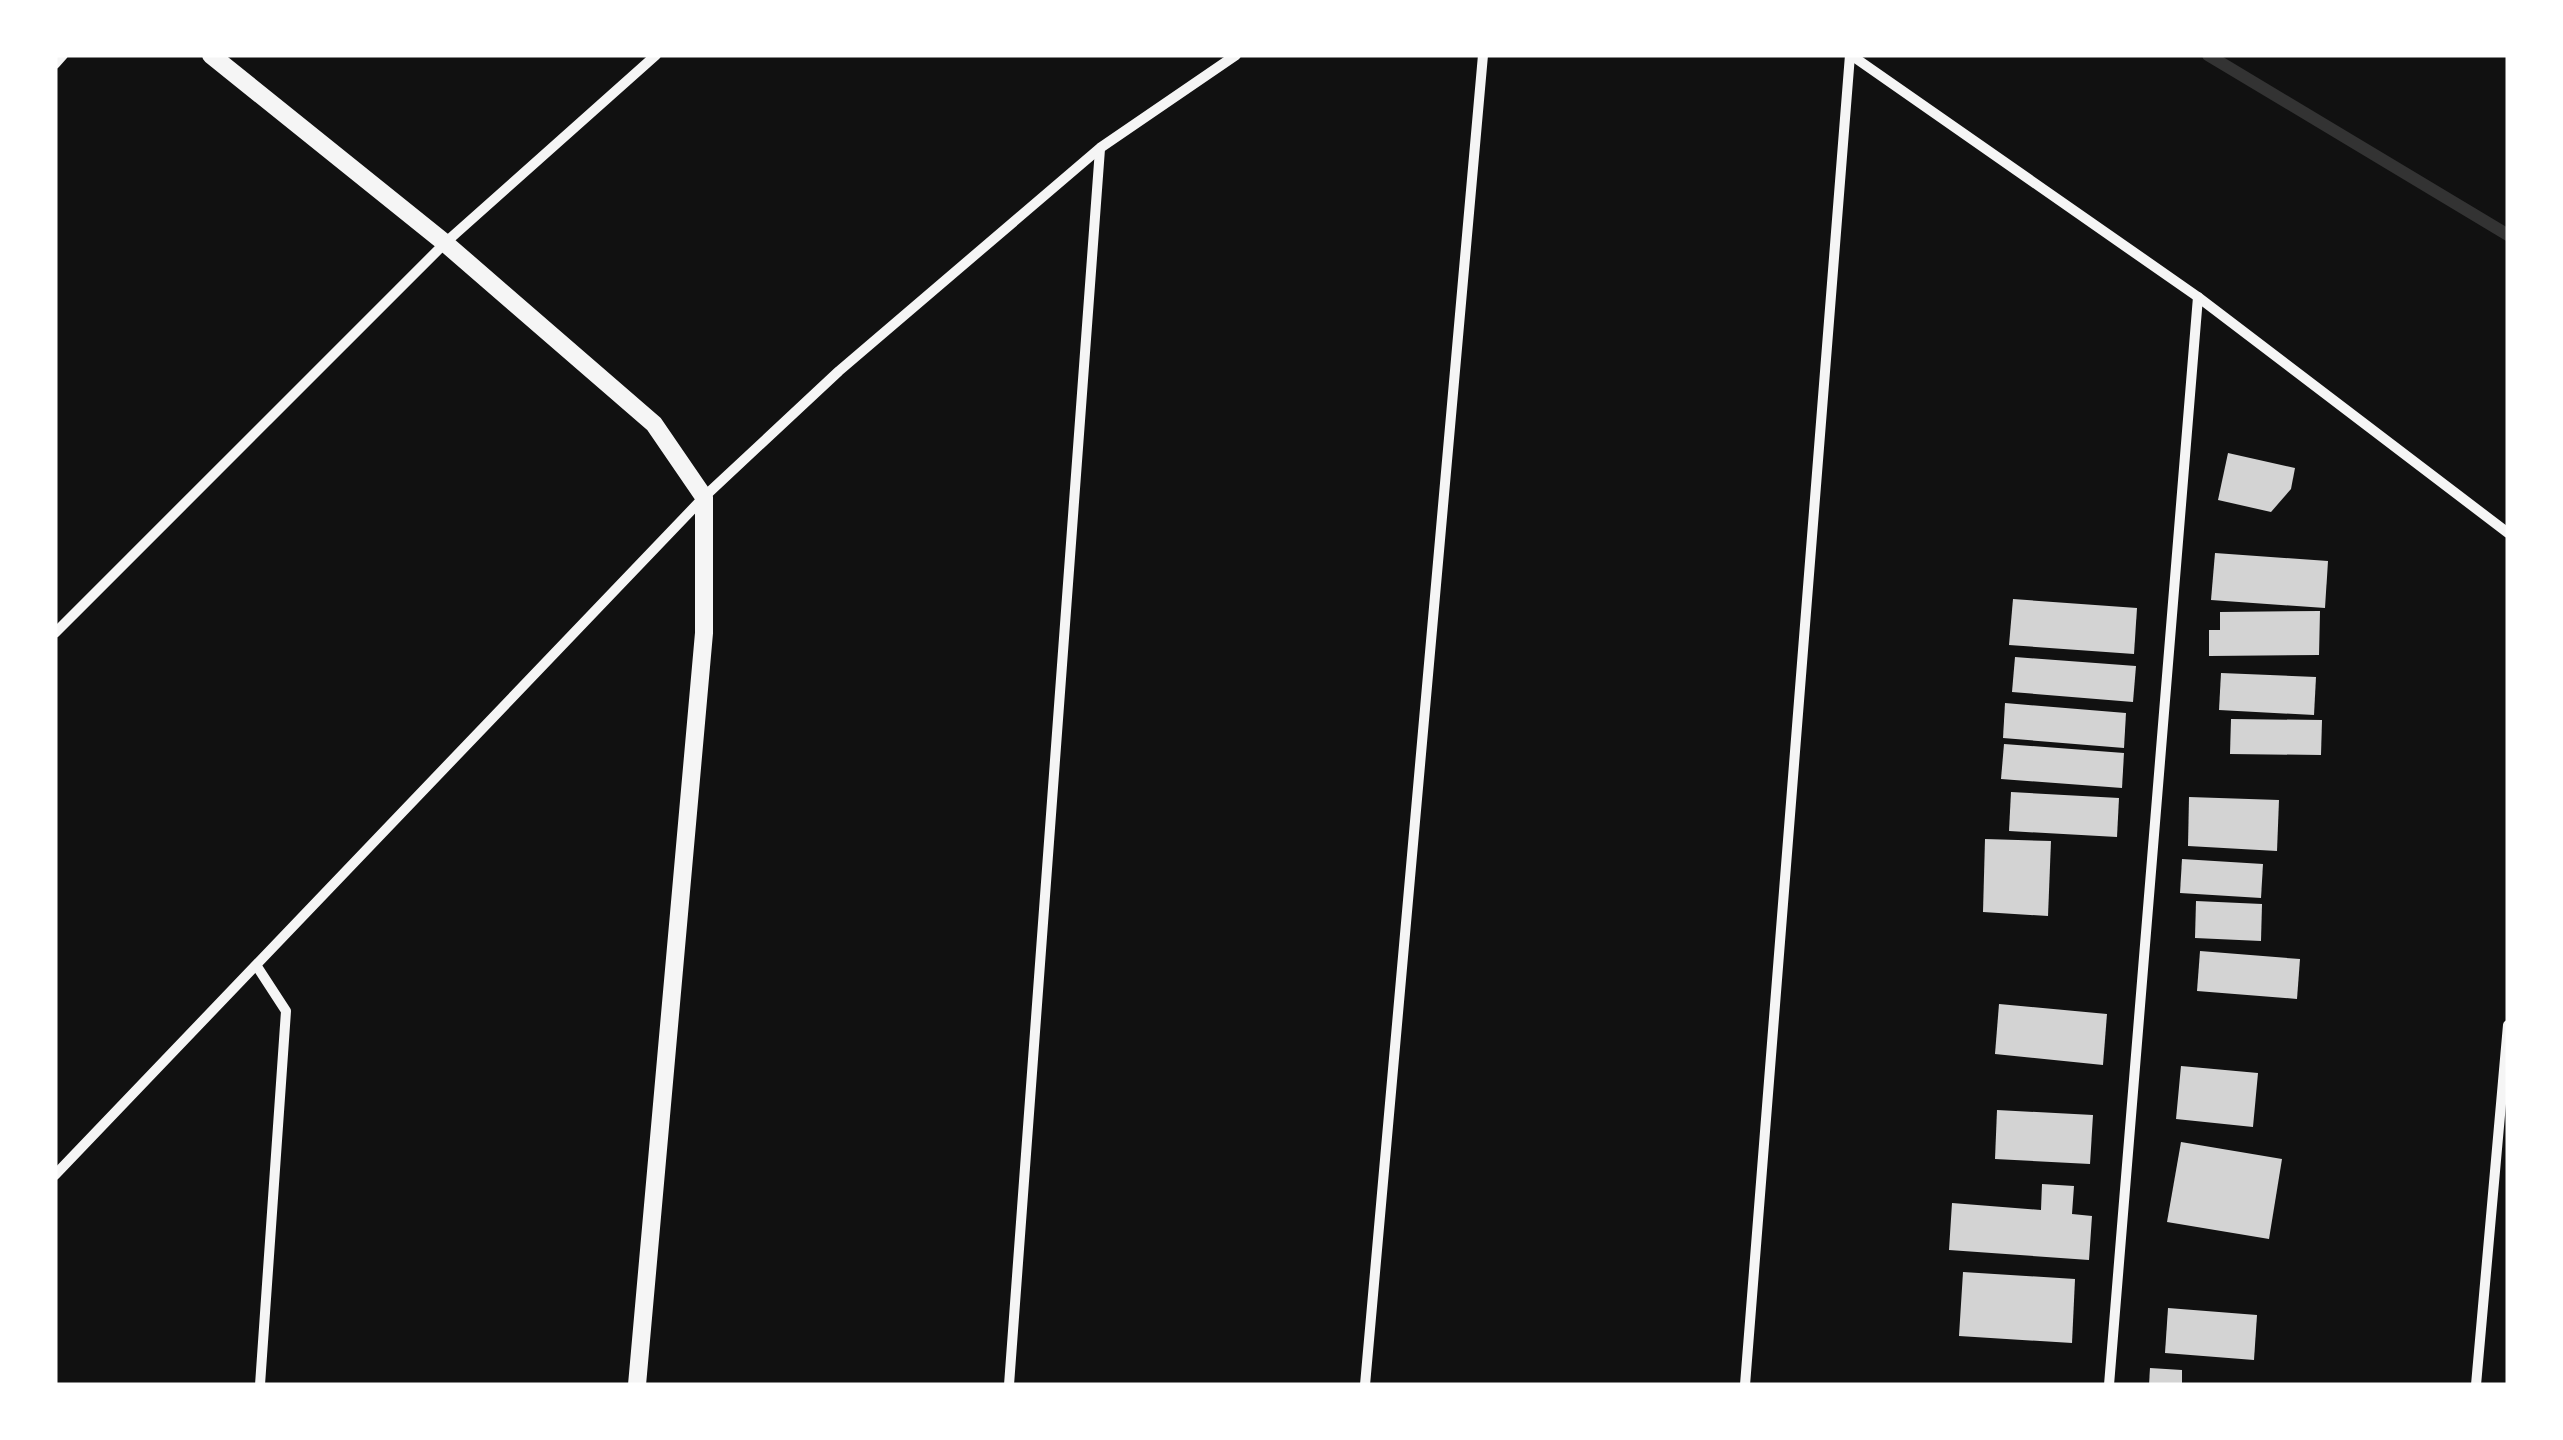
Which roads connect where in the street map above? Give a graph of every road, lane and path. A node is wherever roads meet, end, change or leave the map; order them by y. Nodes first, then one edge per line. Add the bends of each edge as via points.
1 (63, 55) edge
2 (210, 55) edge
3 (656, 55) edge
4 (1236, 55) edge
5 (1483, 55) edge
6 (1850, 55) edge
7 (55, 64) edge
8 (1100, 148) junction
9 (446, 243) junction
10 (2198, 297) junction
11 (704, 497) junction
12 (2508, 533) edge
13 (55, 633) edge
14 (258, 968) junction
15 (2508, 1025) edge
16 (55, 1174) edge
17 (260, 1385) edge
18 (638, 1385) edge
19 (1010, 1385) edge
20 (1365, 1385) edge
21 (1746, 1385) edge
22 (2109, 1385) edge
23 (2476, 1385) edge

1 - 7 street
2 - 9 street
3 - 9 street
4 - 8 street
5 - 20 street
6 - 10 street
6 - 21 street
8 - 11 street via 839,371
8 - 19 street
9 - 11 street via 654,424
9 - 13 street
10 - 12 street
10 - 22 street
11 - 14 street
11 - 18 street via 704,633
14 - 16 street
14 - 17 street via 286,1012
15 - 23 street

